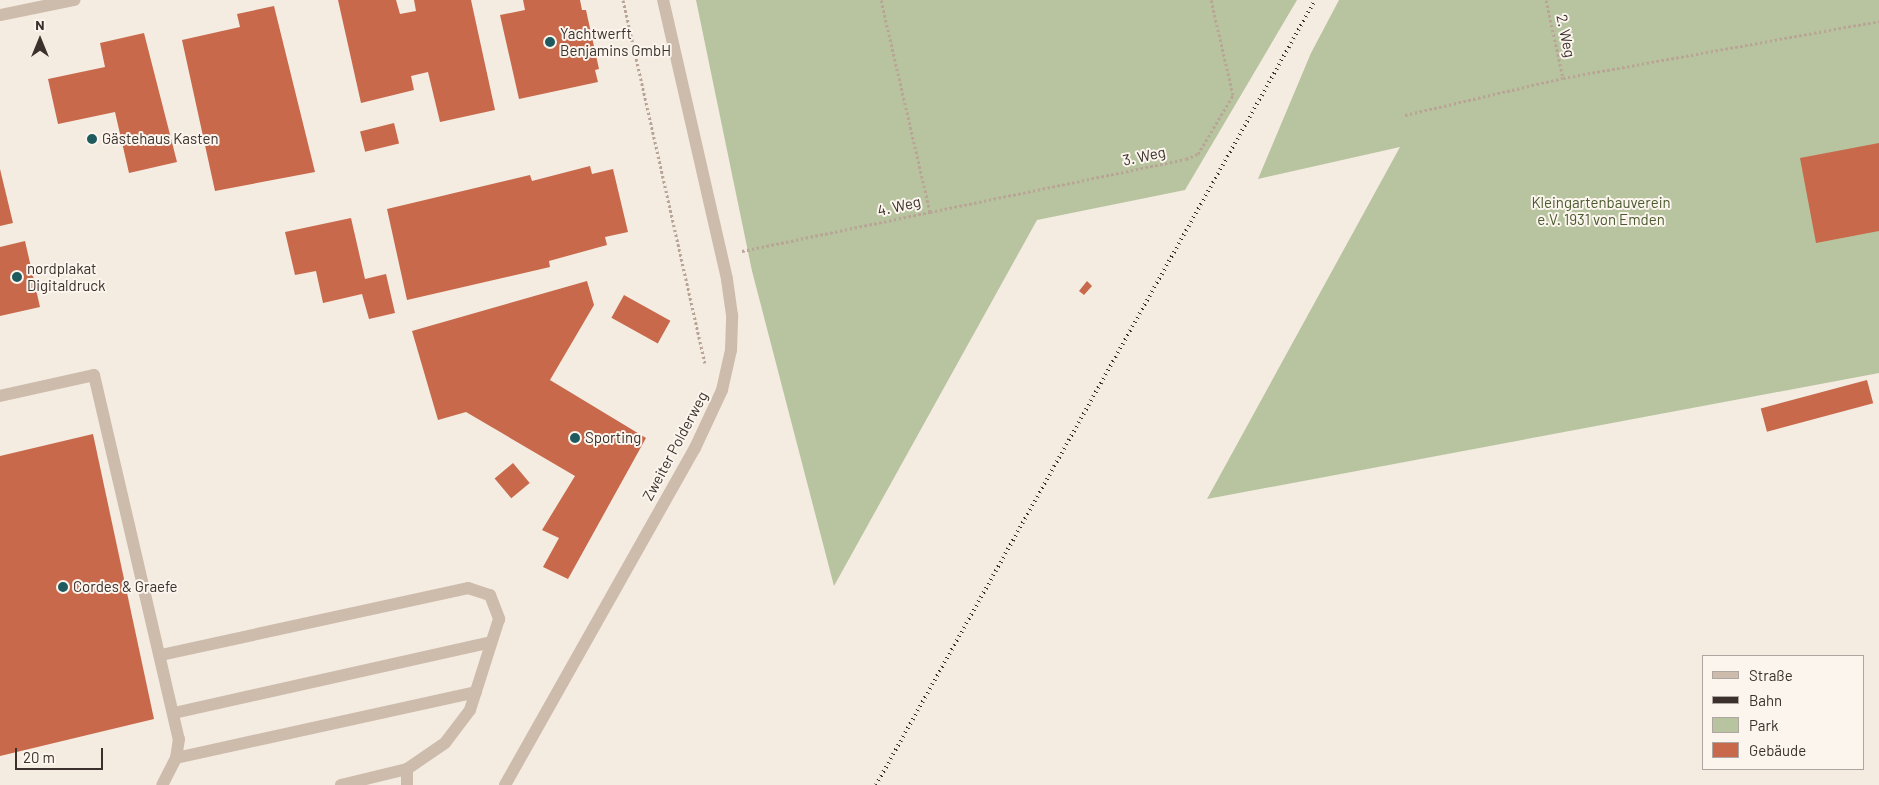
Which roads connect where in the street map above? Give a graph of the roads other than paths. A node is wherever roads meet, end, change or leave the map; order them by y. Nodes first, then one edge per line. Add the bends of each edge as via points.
1 (74, 0) edge
2 (663, 0) edge
3 (0, 16) edge
4 (0, 396) edge
5 (491, 642) junction
6 (160, 654) junction
7 (476, 692) junction
8 (174, 713) junction
9 (176, 758) junction
10 (407, 769) junction
11 (162, 785) edge
12 (341, 785) edge
13 (407, 785) edge
14 (505, 785) edge

1 - 3 street
2 - 14 street, Zweiter Polderweg via 721,255 732,315 731,350 722,390 695,448
4 - 6 street via 94,375
5 - 6 street via 499,619 490,594 468,588
5 - 7 street
5 - 8 street
6 - 8 street
7 - 9 street
7 - 10 street via 470,710 445,743
8 - 9 street via 179,739
9 - 11 street
10 - 12 street
10 - 13 street

